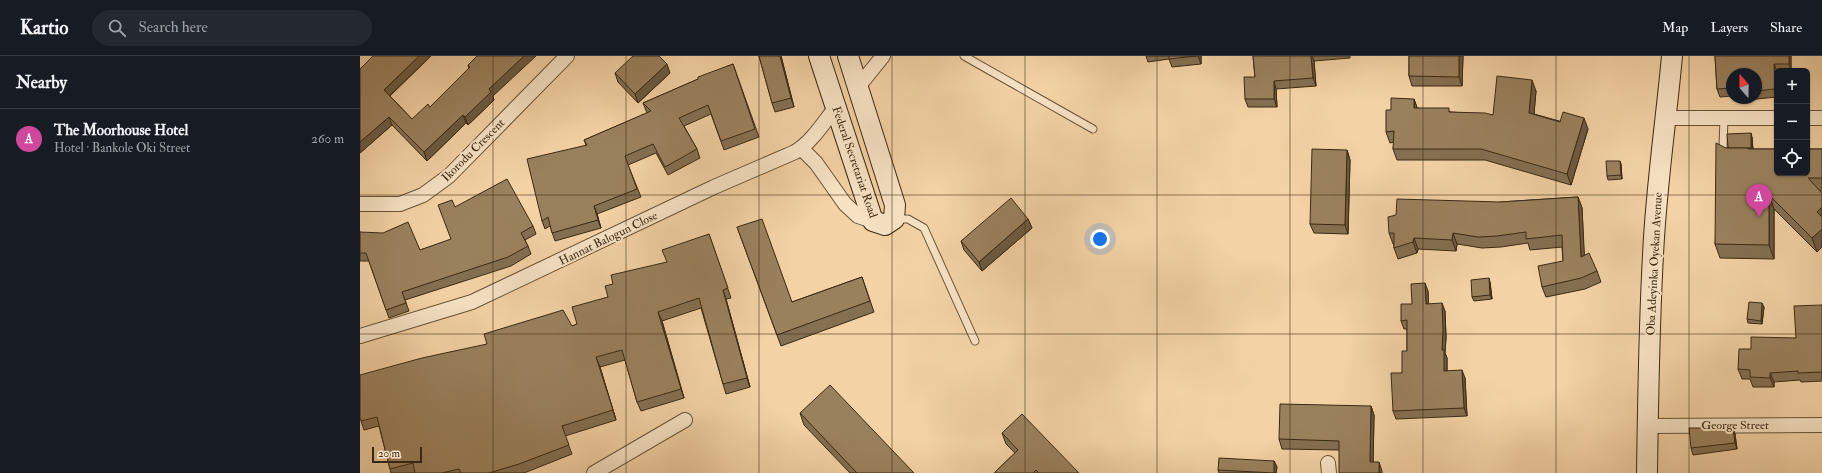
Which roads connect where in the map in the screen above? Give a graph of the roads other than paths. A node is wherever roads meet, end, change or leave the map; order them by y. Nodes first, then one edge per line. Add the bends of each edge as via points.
1 (567, 56) edge
2 (819, 56) edge
3 (848, 56) edge
4 (883, 56) edge
5 (964, 56) edge
6 (1672, 56) edge
7 (858, 87) junction
8 (836, 106) junction
9 (1667, 118) junction
10 (1724, 118) junction
11 (1774, 118) edge
12 (1810, 118) edge
13 (1822, 118) edge
14 (1092, 129) dead end
15 (801, 148) junction
16 (1731, 157) edge
17 (360, 204) edge
18 (894, 219) junction
19 (873, 221) junction
20 (360, 336) edge
21 (975, 342) dead end
22 (685, 420) dead end
23 (1822, 425) edge
24 (1648, 426) junction
25 (594, 473) edge
26 (1647, 473) edge

1 - 17 street, Ikorodu Crescent via 449,176 423,195 400,204
2 - 8 main road, Federal Secretariat Road
3 - 7 main road, Federal Secretariat Road
4 - 7 street
5 - 14 lane
6 - 9 main road, Oba Adeyinka Oyekan Avenue
7 - 18 main road, Federal Secretariat Road via 895,205
8 - 15 street, Hannat Balogun Close
8 - 19 main road, Federal Secretariat Road
9 - 10 street
9 - 24 main road, Oba Adeyinka Oyekan Avenue via 1659,172 1653,254
10 - 11 street
10 - 16 lane via 1723,147 1725,154
12 - 13 street
15 - 19 street via 816,163 845,204 858,216
15 - 20 street, Hannat Balogun Close via 472,302
18 - 19 main road, Federal Secretariat Road via 886,225
18 - 21 lane via 908,219 924,228
22 - 25 street
23 - 24 street, George Street
24 - 26 main road, Oba Adeyinka Oyekan Avenue

